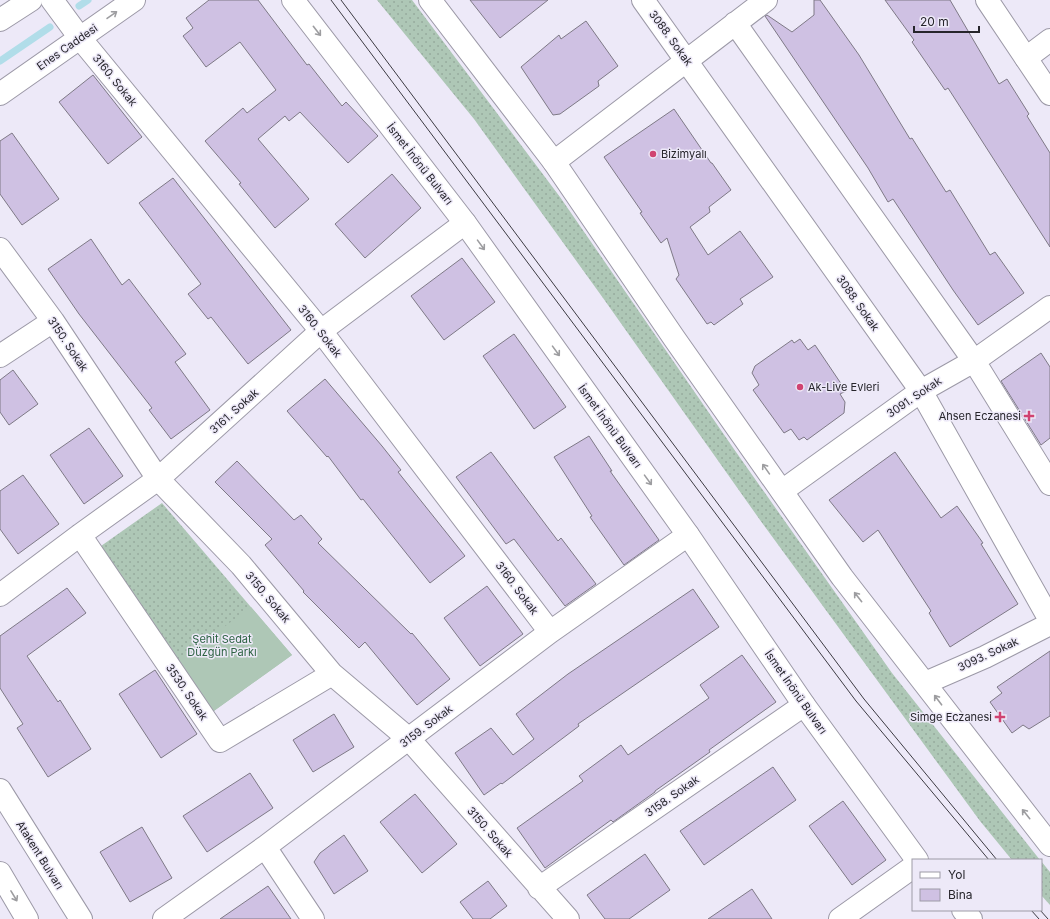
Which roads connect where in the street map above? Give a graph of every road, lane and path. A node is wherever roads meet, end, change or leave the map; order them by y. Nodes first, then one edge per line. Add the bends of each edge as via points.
1 (31, 0) edge
2 (52, 0) edge
3 (134, 0) edge
4 (293, 0) edge
5 (430, 0) edge
6 (643, 0) edge
7 (766, 0) edge
8 (987, 0) edge
9 (0, 20) edge
10 (735, 23) junction
11 (80, 38) junction
12 (1050, 40) edge
13 (1026, 58) junction
14 (687, 61) junction
15 (0, 94) edge
16 (1050, 94) edge
17 (554, 162) junction
18 (465, 222) junction
19 (0, 249) edge
20 (1050, 307) edge
21 (53, 321) junction
22 (321, 331) junction
23 (0, 356) edge
24 (974, 361) junction
25 (921, 391) junction
26 (158, 479) junction
27 (1050, 484) edge
28 (782, 491) junction
29 (80, 535) junction
30 (688, 535) junction
31 (0, 595) edge
32 (1050, 620) edge
33 (1050, 624) edge
34 (550, 632) junction
35 (332, 674) junction
36 (925, 683) junction
37 (804, 705) junction
38 (409, 738) junction
39 (0, 790) edge
40 (1050, 845) edge
41 (265, 847) junction
42 (916, 859) edge
43 (912, 868) edge
44 (0, 873) edge
45 (539, 888) junction
46 (964, 911) edge
47 (28, 919) edge
48 (81, 919) edge
49 (164, 919) edge
50 (313, 919) edge
51 (568, 919) edge
52 (840, 919) edge
53 (971, 919) edge

1 - 9 street
2 - 11 street, 3160. Sokak
11 -> 3 street, Enes Caddesi
4 -> 18 street, İsmet İnönü Bulvarı
5 - 17 street
6 - 14 street, 3088. Sokak
7 - 10 street
8 - 13 street
10 - 14 street
10 - 24 street
11 - 15 street, Enes Caddesi
11 - 22 street, 3160. Sokak
12 - 13 street
13 - 16 street
14 - 17 street
14 - 25 street, 3088. Sokak
28 -> 17 street
18 - 22 street, 3161. Sokak
18 -> 30 street, İsmet İnönü Bulvarı
19 - 21 street, 3150. Sokak
20 - 24 street, 3091. Sokak
21 - 23 street
21 - 26 street, 3150. Sokak
22 - 26 street, 3161. Sokak
22 - 34 street, 3160. Sokak
24 - 25 street, 3091. Sokak
24 - 27 street
25 - 28 street, 3091. Sokak
25 - 32 street, 3088. Sokak
26 - 29 street, 3161. Sokak
26 - 35 street, 3150. Sokak via 241,565
36 -> 28 street via 842,577
29 - 31 street, 3161. Sokak
29 - 35 street, 3530. Sokak via 220,741
30 - 34 street, 3159. Sokak
30 - 37 street, İsmet İnönü Bulvarı
33 - 36 street, 3093. Sokak via 985,657
34 - 38 street, 3159. Sokak
35 - 38 street, 3150. Sokak
40 -> 36 street
37 - 42 street, İsmet İnönü Bulvarı
37 - 45 street, 3158. Sokak
38 - 41 street, 3159. Sokak
38 - 45 street, 3150. Sokak
39 - 48 street, Atakent Bulvarı
41 - 49 street, 3159. Sokak
41 - 50 street
43 - 52 street
44 -> 47 street
45 - 51 street, 3150. Sokak
46 - 53 street

